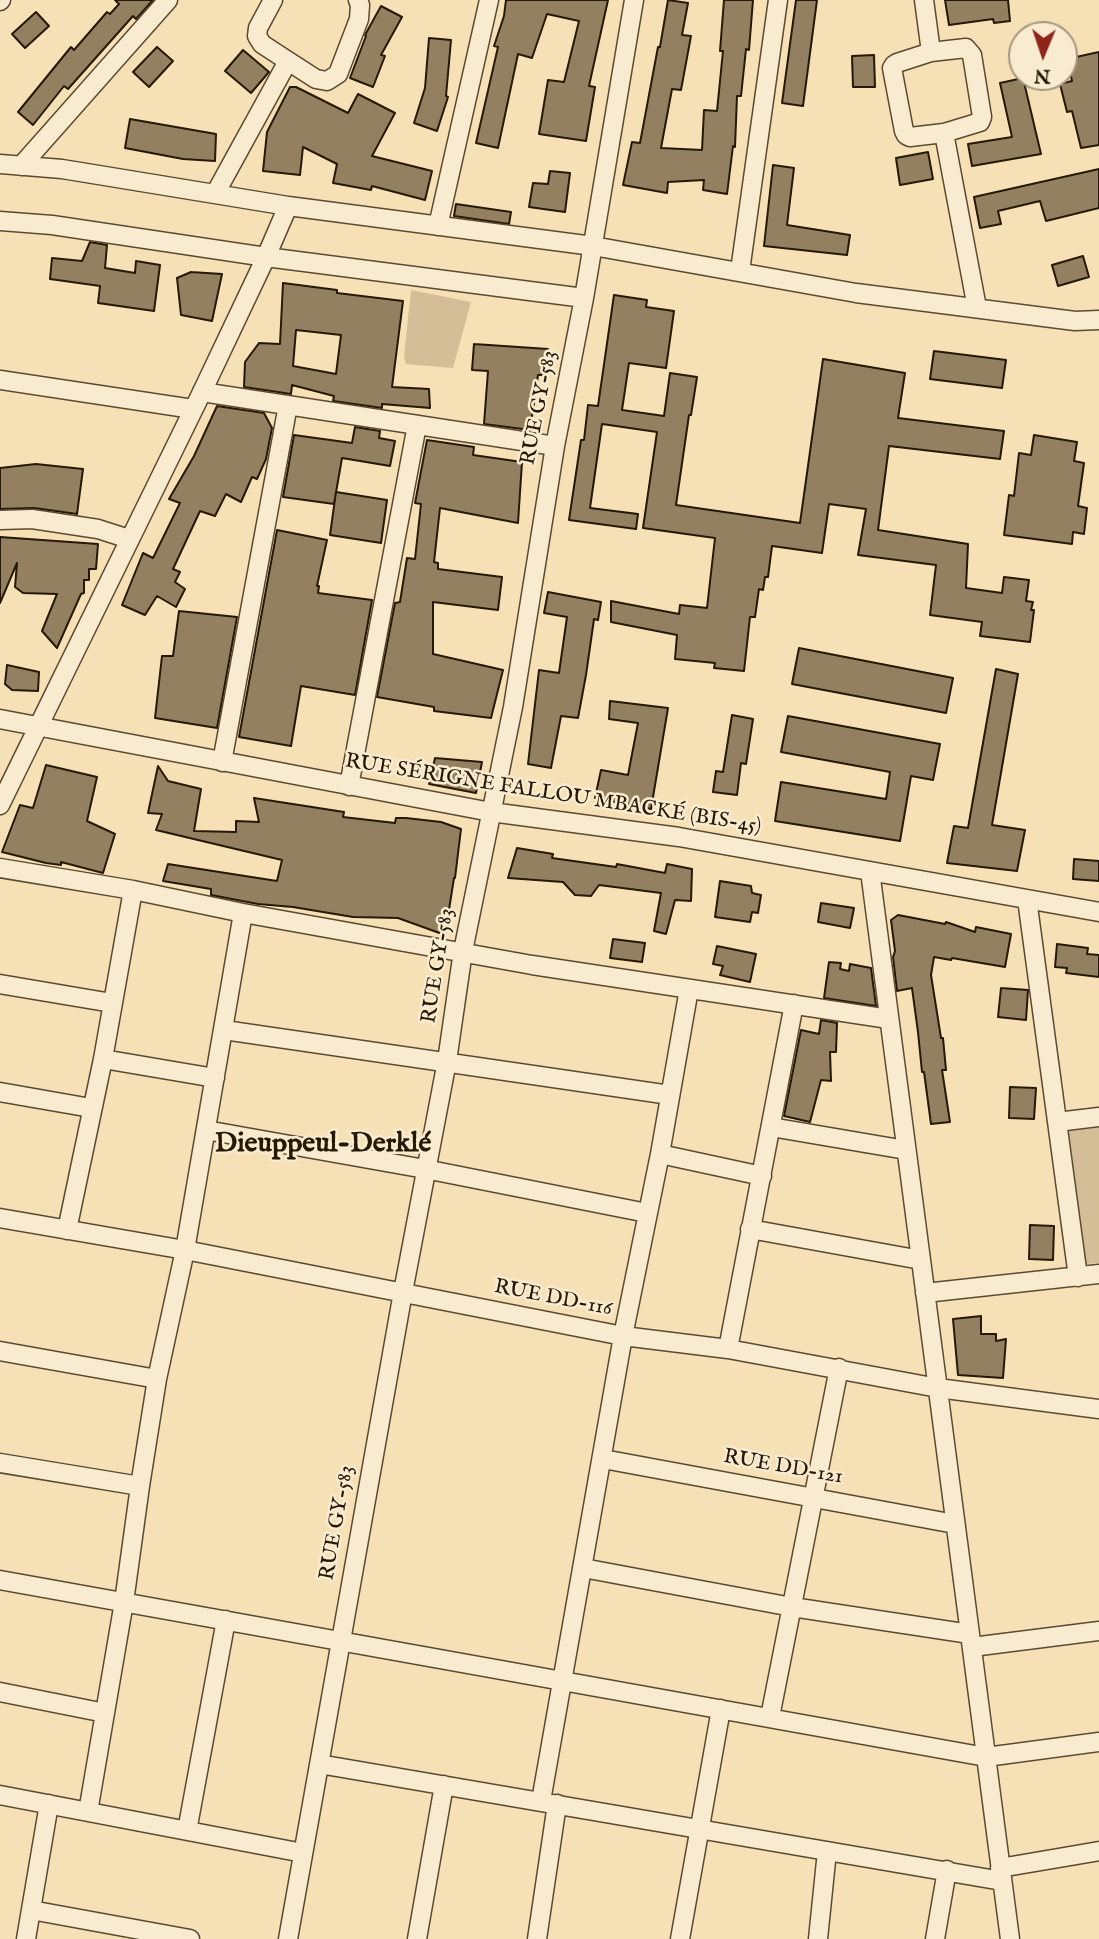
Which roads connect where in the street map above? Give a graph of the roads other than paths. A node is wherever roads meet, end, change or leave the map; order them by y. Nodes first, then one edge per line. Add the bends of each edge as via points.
1 (168, 0) edge
2 (273, 0) edge
3 (358, 0) edge
4 (489, 0) edge
5 (634, 0) edge
6 (778, 0) edge
7 (925, 0) edge
8 (930, 52) junction
9 (288, 61) junction
10 (944, 133) junction
11 (0, 163) edge
12 (21, 166) junction
13 (215, 194) junction
14 (288, 206) junction
15 (0, 221) edge
16 (438, 226) junction
17 (593, 246) junction
18 (266, 257) junction
19 (740, 271) junction
20 (584, 298) junction
21 (977, 308) junction
22 (1099, 320) edge
23 (0, 380) edge
24 (202, 392) junction
25 (288, 405) junction
26 (193, 409) junction
27 (418, 425) junction
28 (555, 446) junction
29 (0, 520) edge
30 (129, 539) junction
31 (0, 719) edge
32 (38, 727) junction
33 (222, 762) junction
34 (349, 786) junction
35 (0, 805) edge
36 (491, 812) junction
37 (0, 868) edge
38 (870, 871) junction
39 (133, 890) junction
40 (1027, 899) junction
41 (1099, 912) edge
42 (243, 913) junction
43 (463, 951) junction
44 (0, 984) edge
45 (689, 989) junction
46 (112, 1003) junction
47 (794, 1004) junction
48 (889, 1019) junction
49 (224, 1030) junction
50 (103, 1059) junction
51 (447, 1061) junction
52 (215, 1078) junction
53 (0, 1092) edge
54 (670, 1095) junction
55 (91, 1108) junction
56 (1099, 1117) edge
57 (1057, 1122) junction
58 (771, 1127) junction
59 (206, 1130) junction
60 (906, 1150) junction
61 (660, 1154) junction
62 (425, 1168) junction
63 (762, 1176) junction
64 (647, 1213) junction
65 (0, 1218) edge
66 (750, 1229) junction
67 (67, 1230) junction
68 (185, 1250) junction
69 (921, 1260) junction
70 (1099, 1275) edge
71 (1078, 1277) junction
72 (403, 1292) junction
73 (925, 1293) junction
74 (623, 1336) junction
75 (728, 1349) junction
76 (0, 1351) edge
77 (839, 1368) junction
78 (157, 1379) junction
79 (938, 1388) junction
80 (1099, 1409) edge
81 (603, 1459) junction
82 (0, 1463) edge
83 (140, 1486) junction
84 (814, 1497) junction
85 (955, 1524) junction
86 (583, 1568) junction
87 (0, 1580) edge
88 (124, 1602) junction
89 (792, 1607) junction
90 (226, 1620) junction
91 (1099, 1630) edge
92 (341, 1640) junction
93 (971, 1641) junction
94 (563, 1680) junction
95 (0, 1692) edge
96 (722, 1709) junction
97 (105, 1713) junction
98 (771, 1717) junction
99 (1099, 1742) edge
100 (986, 1757) junction
101 (319, 1764) junction
102 (444, 1785) junction
103 (0, 1795) edge
104 (549, 1803) junction
105 (49, 1804) junction
106 (88, 1812) junction
107 (700, 1828) junction
108 (187, 1830) junction
109 (827, 1851) junction
110 (1099, 1851) edge
111 (303, 1853) junction
112 (947, 1870) junction
113 (1001, 1874) junction
114 (31, 1910) junction
115 (26, 1939) edge
116 (190, 1939) edge
117 (288, 1939) edge
118 (417, 1939) edge
119 (537, 1939) edge
120 (680, 1939) edge
121 (818, 1939) edge
122 (935, 1939) edge
123 (1010, 1939) edge

1 - 12 street
2 - 9 street via 257,36
3 - 9 street via 359,19 338,74 327,81 316,79
4 - 16 street
5 - 17 street, RUE GY-583
6 - 19 street
7 - 8 street
8 - 10 street via 892,68 906,135
8 - 10 street via 966,48 972,55 982,117 976,124
9 - 13 street
10 - 21 street
11 - 12 street
12 - 13 street
13 - 14 street
14 - 16 street
14 - 18 street
15 - 18 street
16 - 17 street
17 - 19 street
17 - 20 street, RUE GY-583
18 - 20 street
18 - 24 street
19 - 21 street via 856,293
20 - 28 street, RUE GY-583
21 - 22 street
23 - 26 street
24 - 25 street
24 - 26 street
25 - 27 street
25 - 33 street
26 - 30 street
27 - 28 street
27 - 34 street
28 - 36 street, RUE GY-583
29 - 30 street via 32,519 98,529
30 - 32 street
31 - 32 street, RUE SÉRIGNE FALLOU MBACKÉ (BIS-45)
32 - 33 street, RUE SÉRIGNE FALLOU MBACKÉ (BIS-45)
32 - 35 street
33 - 34 street, RUE SÉRIGNE FALLOU MBACKÉ (BIS-45)
34 - 36 street, RUE SÉRIGNE FALLOU MBACKÉ (BIS-45)
36 - 38 street, RUE SÉRIGNE FALLOU MBACKÉ (BIS-45) via 679,837
36 - 43 street, RUE GY-583
37 - 39 street
38 - 40 street, RUE SÉRIGNE FALLOU MBACKÉ (BIS-45)
38 - 48 street
39 - 42 street
39 - 46 street
40 - 41 street, RUE SÉRIGNE FALLOU MBACKÉ (BIS-45)
40 - 57 street
42 - 43 street
42 - 49 street
43 - 45 street
43 - 51 street, RUE GY-583
44 - 46 street
45 - 47 street
45 - 54 street
46 - 50 street
47 - 48 street
47 - 58 street
48 - 60 street
49 - 51 street
49 - 52 street
50 - 52 street
50 - 55 street
51 - 54 street
51 - 62 street, RUE GY-583
52 - 59 street
53 - 55 street
54 - 61 street
55 - 67 street
56 - 57 street
57 - 71 street
58 - 60 street
58 - 63 street
59 - 62 street
59 - 68 street
60 - 69 street
61 - 63 street
61 - 64 street
62 - 64 street
62 - 72 street, RUE GY-583
63 - 66 street
64 - 74 street
65 - 67 street, RUE DD-116
66 - 69 street
66 - 75 street
67 - 68 street, RUE DD-116
68 - 72 street, RUE DD-116
68 - 78 street
69 - 73 street
70 - 71 street
71 - 73 street
72 - 74 street, RUE DD-116
72 - 92 street, RUE GY-583
73 - 79 street
74 - 75 street, RUE DD-116
74 - 81 street
75 - 77 street, RUE DD-116
76 - 78 street
77 - 79 street, RUE DD-116
77 - 84 street
78 - 83 street
79 - 80 street, RUE DD-116
79 - 85 street
81 - 84 street, RUE DD-121
81 - 86 street
82 - 83 street
83 - 88 street
84 - 85 street, RUE DD-121
84 - 89 street
85 - 93 street
86 - 89 street
86 - 94 street
87 - 88 street
88 - 90 street
88 - 97 street
89 - 93 street
89 - 98 street
90 - 92 street
90 - 108 street
91 - 93 street
92 - 94 street
92 - 101 street, RUE GY-583
93 - 100 street
94 - 96 street
94 - 104 street
95 - 97 street
96 - 98 street
96 - 107 street
97 - 106 street
98 - 100 street
99 - 100 street
100 - 113 street
101 - 102 street
101 - 111 street, RUE GY-583
102 - 104 street
102 - 118 street
103 - 105 street
104 - 107 street
104 - 119 street
105 - 106 street
105 - 114 street
106 - 108 street
107 - 109 street
107 - 120 street
108 - 111 street
109 - 112 street
109 - 121 street
110 - 113 street
111 - 117 street, RUE GY-583
112 - 113 street
112 - 122 street
113 - 123 street
114 - 115 street
114 - 116 street

